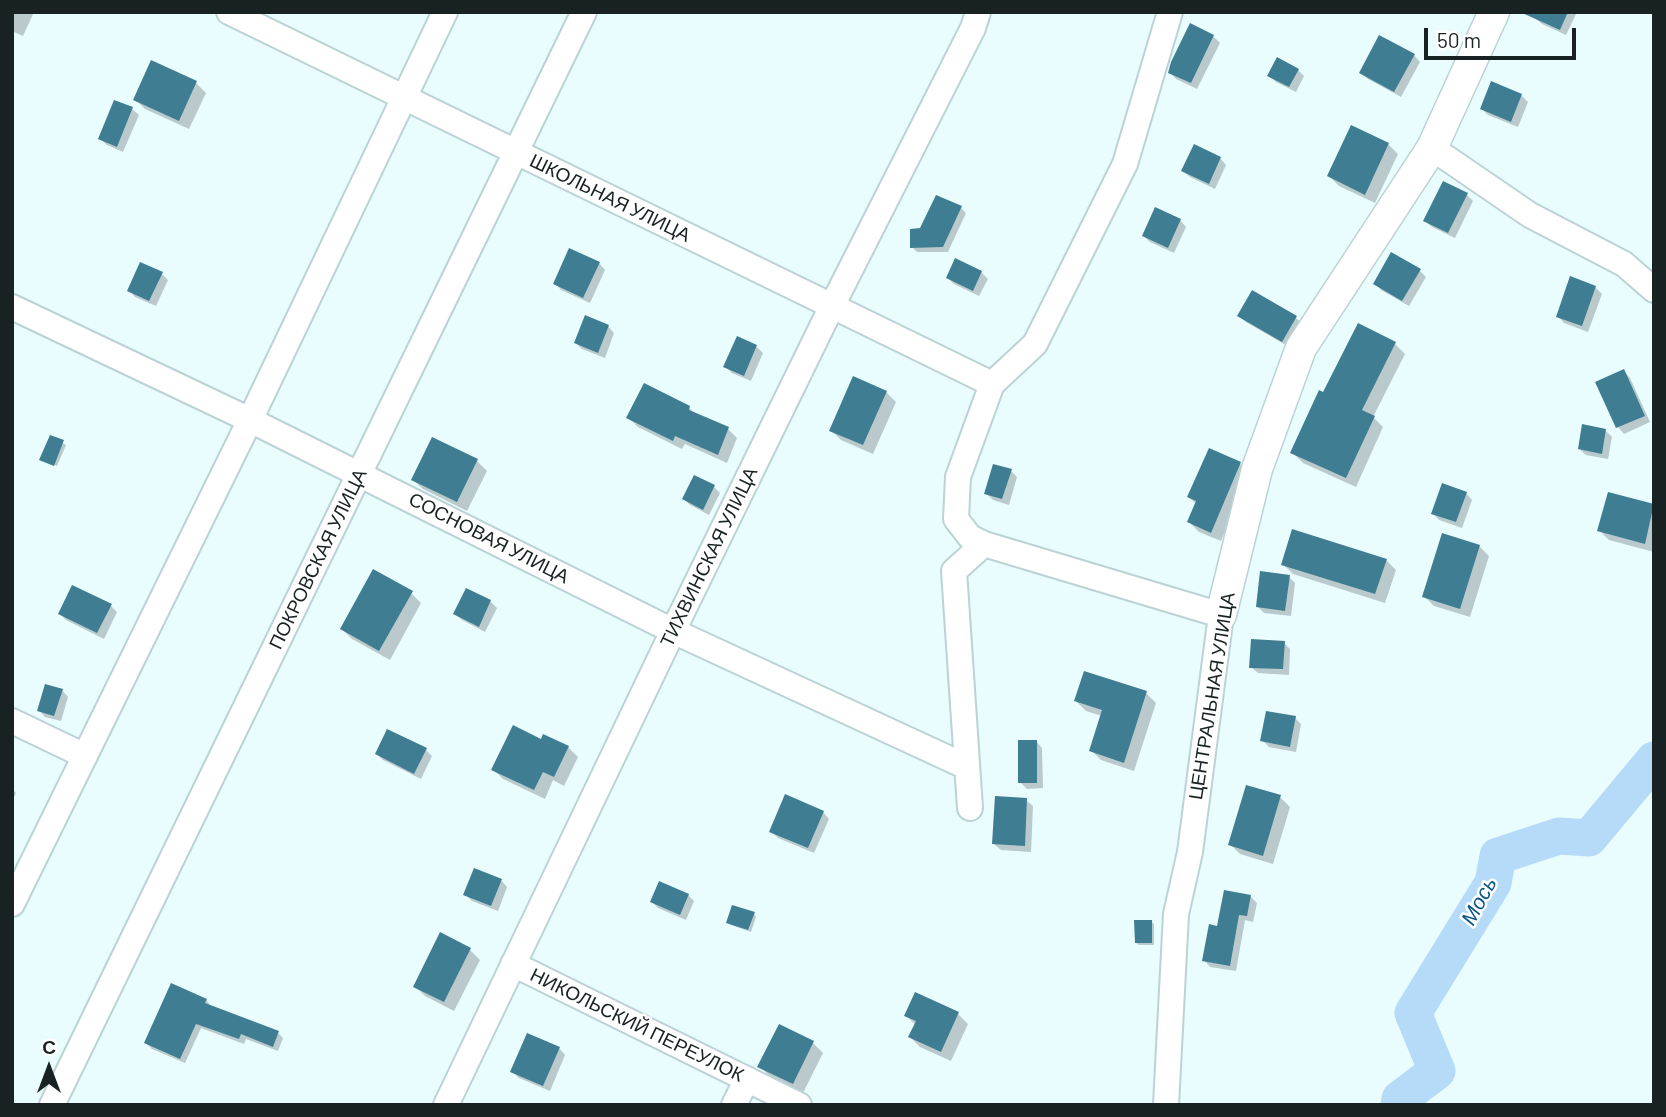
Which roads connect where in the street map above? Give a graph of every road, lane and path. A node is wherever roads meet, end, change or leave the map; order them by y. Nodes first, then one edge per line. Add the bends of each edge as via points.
1 (229, 12) edge
2 (445, 12) edge
3 (583, 12) edge
4 (978, 12) edge
5 (1170, 12) edge
6 (1494, 12) edge
7 (404, 98) junction
8 (1432, 148) junction
9 (516, 152) junction
10 (1654, 290) edge
11 (832, 306) junction
12 (12, 307) edge
13 (992, 384) junction
14 (250, 420) junction
15 (359, 473) junction
16 (984, 544) junction
17 (1221, 615) junction
18 (673, 631) junction
19 (12, 721) edge
20 (85, 756) junction
21 (967, 767) junction
22 (970, 808) dead end
23 (12, 904) edge
24 (513, 964) junction
25 (747, 1079) junction
26 (52, 1105) edge
27 (446, 1105) edge
28 (734, 1105) edge
29 (799, 1105) edge
30 (1166, 1105) edge

1 - 7 street, ШКОЛЬНАЯ УЛИЦА
2 - 7 street
3 - 9 street, ПОКРОВСКАЯ УЛИЦА
4 - 11 street, ТИХВИНСКАЯ УЛИЦА
5 - 13 street via 1125,163 1035,344
6 - 8 street, ЦЕНТРАЛЬНАЯ УЛИЦА
7 - 9 street, ШКОЛЬНАЯ УЛИЦА
7 - 14 street
8 - 10 street via 1530,215 1624,264
8 - 17 street, ЦЕНТРАЛЬНАЯ УЛИЦА via 1301,348 1258,469
9 - 11 street, ШКОЛЬНАЯ УЛИЦА
9 - 15 street, ПОКРОВСКАЯ УЛИЦА
11 - 13 street, ШКОЛЬНАЯ УЛИЦА
11 - 18 street, ТИХВИНСКАЯ УЛИЦА
12 - 14 street, СОСНОВАЯ УЛИЦА
13 - 16 street via 958,478 956,519 970,537
14 - 15 street, СОСНОВАЯ УЛИЦА
14 - 20 street
15 - 18 street, СОСНОВАЯ УЛИЦА
15 - 26 street, ПОКРОВСКАЯ УЛИЦА
16 - 17 street
16 - 21 street via 954,571
17 - 30 street, ЦЕНТРАЛЬНАЯ УЛИЦА via 1190,852 1176,914
18 - 21 street, СОСНОВАЯ УЛИЦА
18 - 24 street, ТИХВИНСКАЯ УЛИЦА
19 - 20 street
20 - 23 street
21 - 22 street
24 - 25 street, НИКОЛЬСКИЙ ПЕРЕУЛОК
24 - 27 street, ТИХВИНСКАЯ УЛИЦА
25 - 28 street
25 - 29 street, НИКОЛЬСКИЙ ПЕРЕУЛОК

